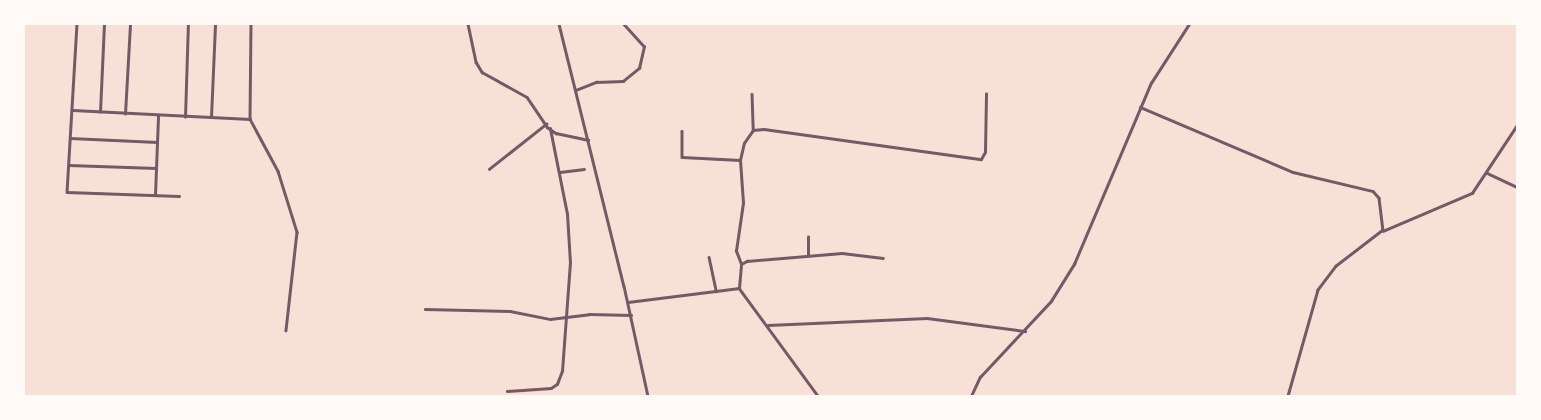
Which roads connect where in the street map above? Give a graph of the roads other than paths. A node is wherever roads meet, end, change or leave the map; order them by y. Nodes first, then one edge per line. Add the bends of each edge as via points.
1 (77, 24) edge
2 (104, 24) edge
3 (130, 24) edge
4 (188, 24) edge
5 (214, 24) edge
6 (252, 24) edge
7 (468, 24) edge
8 (558, 24) edge
9 (623, 24) edge
10 (1189, 24) edge
11 (576, 90) junction
12 (752, 94) dead end
13 (986, 94) dead end
14 (1140, 107) junction
15 (73, 110) junction
16 (100, 112) junction
17 (125, 114) junction
18 (158, 116) junction
19 (185, 117) junction
20 (212, 117) junction
21 (250, 119) junction
22 (546, 124) junction
23 (1517, 125) edge
24 (550, 129) junction
25 (753, 130) junction
26 (682, 131) dead end
27 (70, 138) junction
28 (588, 140) junction
29 (157, 142) junction
30 (740, 160) junction
31 (69, 165) junction
32 (156, 168) junction
33 (489, 169) dead end
34 (584, 169) dead end
35 (560, 172) junction
36 (1487, 172) junction
37 (1517, 187) edge
38 (155, 195) junction
39 (179, 196) dead end
40 (1382, 232) junction
41 (808, 237) dead end
42 (808, 256) junction
43 (709, 257) dead end
44 (883, 258) dead end
45 (741, 264) junction
46 (739, 288) junction
47 (716, 291) junction
48 (628, 302) junction
49 (425, 309) dead end
50 (568, 315) junction
51 (631, 316) junction
52 (768, 325) junction
53 (286, 330) dead end
54 (1025, 331) junction
55 (507, 391) dead end
56 (648, 396) edge
57 (818, 396) edge
58 (971, 396) edge
59 (1288, 396) edge

1 - 15 street
2 - 16 street
3 - 17 street
4 - 19 street
5 - 20 street
6 - 21 street
7 - 22 street via 478,68 486,76 526,97
8 - 11 street
9 - 11 street via 643,44 639,68 623,81 596,82
10 - 14 street via 1163,61
11 - 28 street
12 - 25 street
13 - 25 street via 985,152 981,159 764,128
14 - 40 street via 1293,172 1373,191 1379,198 1384,218
14 - 54 street via 1074,264 1051,301
15 - 16 street
15 - 27 street
16 - 17 street
17 - 18 street
18 - 19 street
18 - 29 street
19 - 20 street
20 - 21 street
21 - 53 street via 278,171 295,218 294,270
22 - 24 street
22 - 33 street
23 - 36 street
24 - 28 street via 561,136
24 - 35 street
25 - 30 street via 744,143
26 - 30 street via 682,157
27 - 29 street
27 - 31 street
28 - 48 street
29 - 32 street
30 - 45 street via 743,204 736,251
31 - 32 street
31 - 38 street via 67,192
32 - 38 street
34 - 35 street
35 - 50 street via 570,263
36 - 37 street
36 - 40 street via 1472,193 1460,200
38 - 39 street
40 - 59 street via 1336,266 1318,290
41 - 42 street
42 - 44 street via 842,254
42 - 45 street via 747,260
43 - 47 street
45 - 46 street
46 - 47 street
46 - 52 street
47 - 48 street
48 - 51 street
49 - 50 street via 510,311 550,319
50 - 51 street
50 - 55 street via 562,371 557,384 539,390
51 - 56 street
52 - 54 street via 927,318
52 - 57 street
54 - 58 street via 980,377

